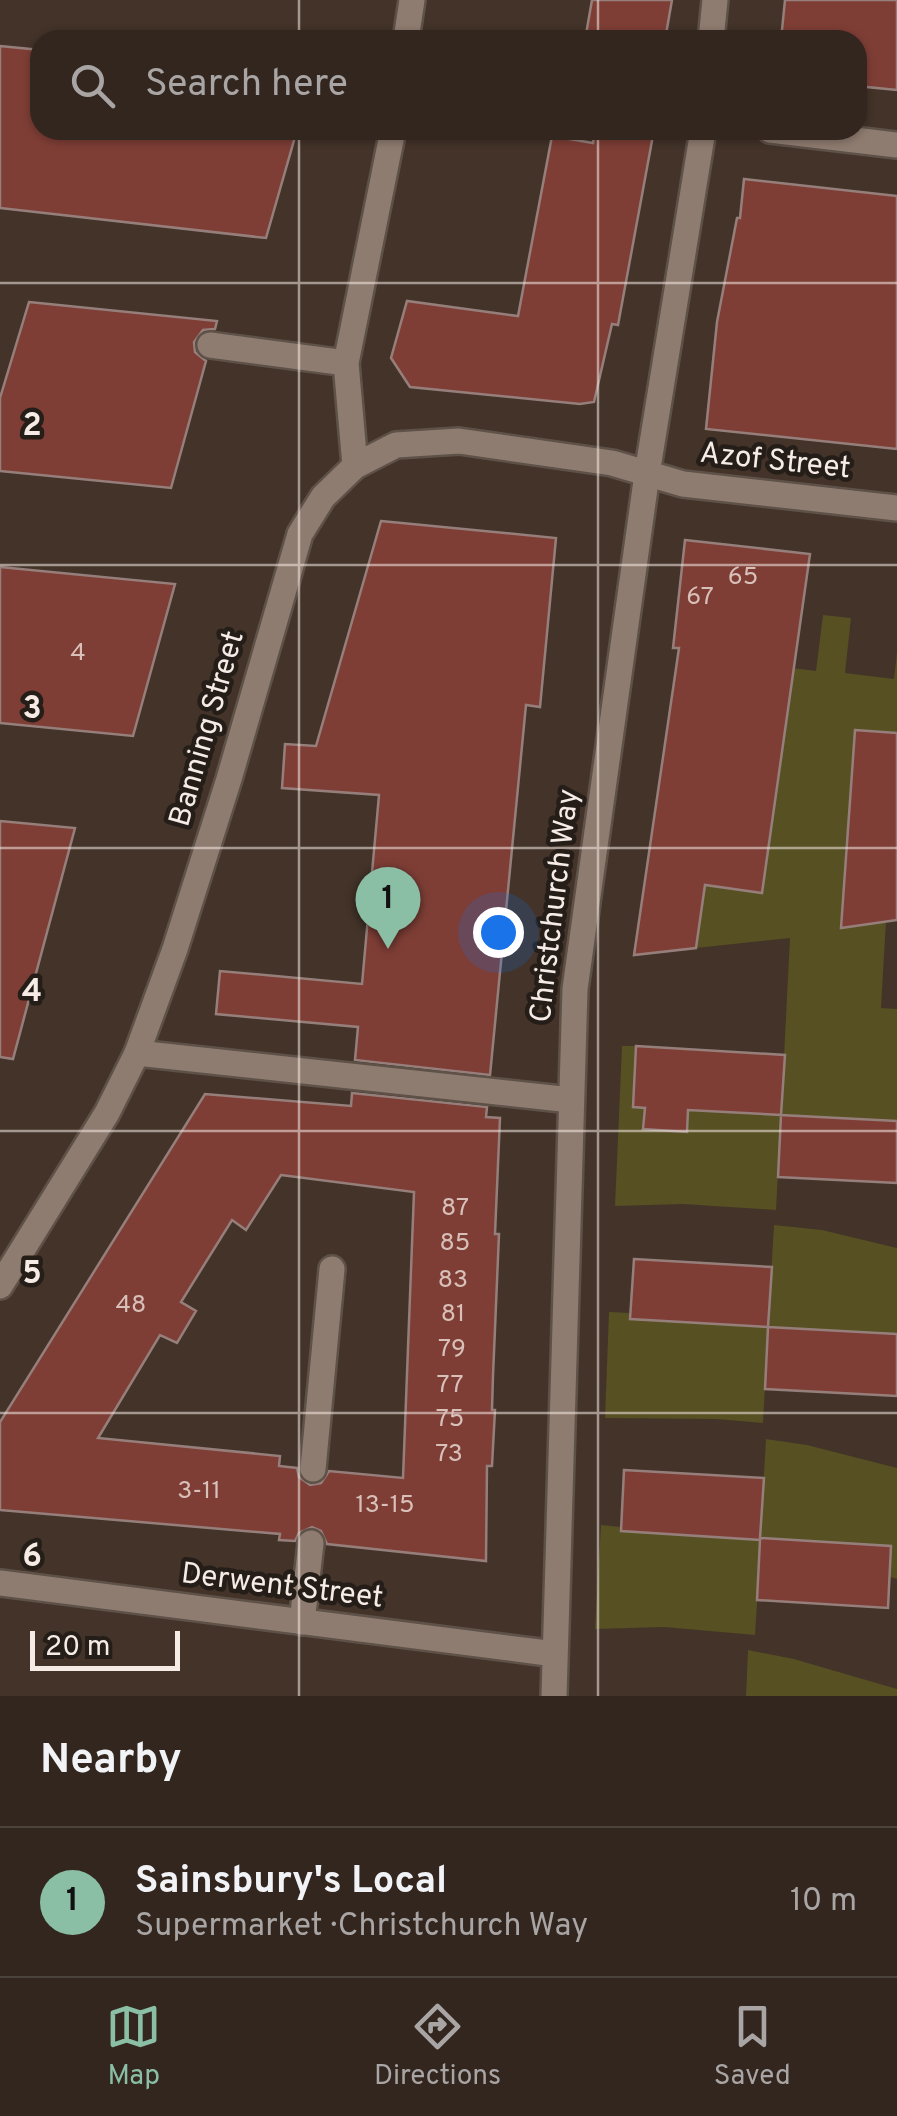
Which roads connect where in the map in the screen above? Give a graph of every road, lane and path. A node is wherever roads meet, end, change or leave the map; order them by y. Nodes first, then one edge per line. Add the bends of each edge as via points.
1 (412, 0) edge
2 (715, 0) edge
3 (408, 30) edge
4 (712, 30) edge
5 (391, 140) edge
6 (701, 140) edge
7 (855, 140) edge
8 (897, 145) edge
9 (210, 345) dead end
10 (346, 364) junction
11 (355, 466) junction
12 (647, 474) junction
13 (897, 508) edge
14 (137, 1053) junction
15 (571, 1100) junction
16 (332, 1269) dead end
17 (0, 1286) edge
18 (314, 1469) dead end
19 (311, 1543) dead end
20 (0, 1583) edge
21 (302, 1622) junction
22 (555, 1654) junction
23 (554, 1696) edge

1 - 3 street
2 - 4 street
5 - 10 street
6 - 12 street, Christchurch Way
7 - 8 street
9 - 10 street
10 - 11 street
11 - 12 street, Banning Street via 396,445 459,440
11 - 14 street, Banning Street via 323,497 300,534 211,835
12 - 13 street, Azof Street via 683,484
12 - 15 street, Christchurch Way via 575,989
14 - 15 street
14 - 17 street, Banning Street
15 - 22 street, Christchurch Way
16 - 18 street
19 - 21 street
20 - 21 street, Derwent Street
21 - 22 street, Derwent Street
22 - 23 street, Christchurch Way

